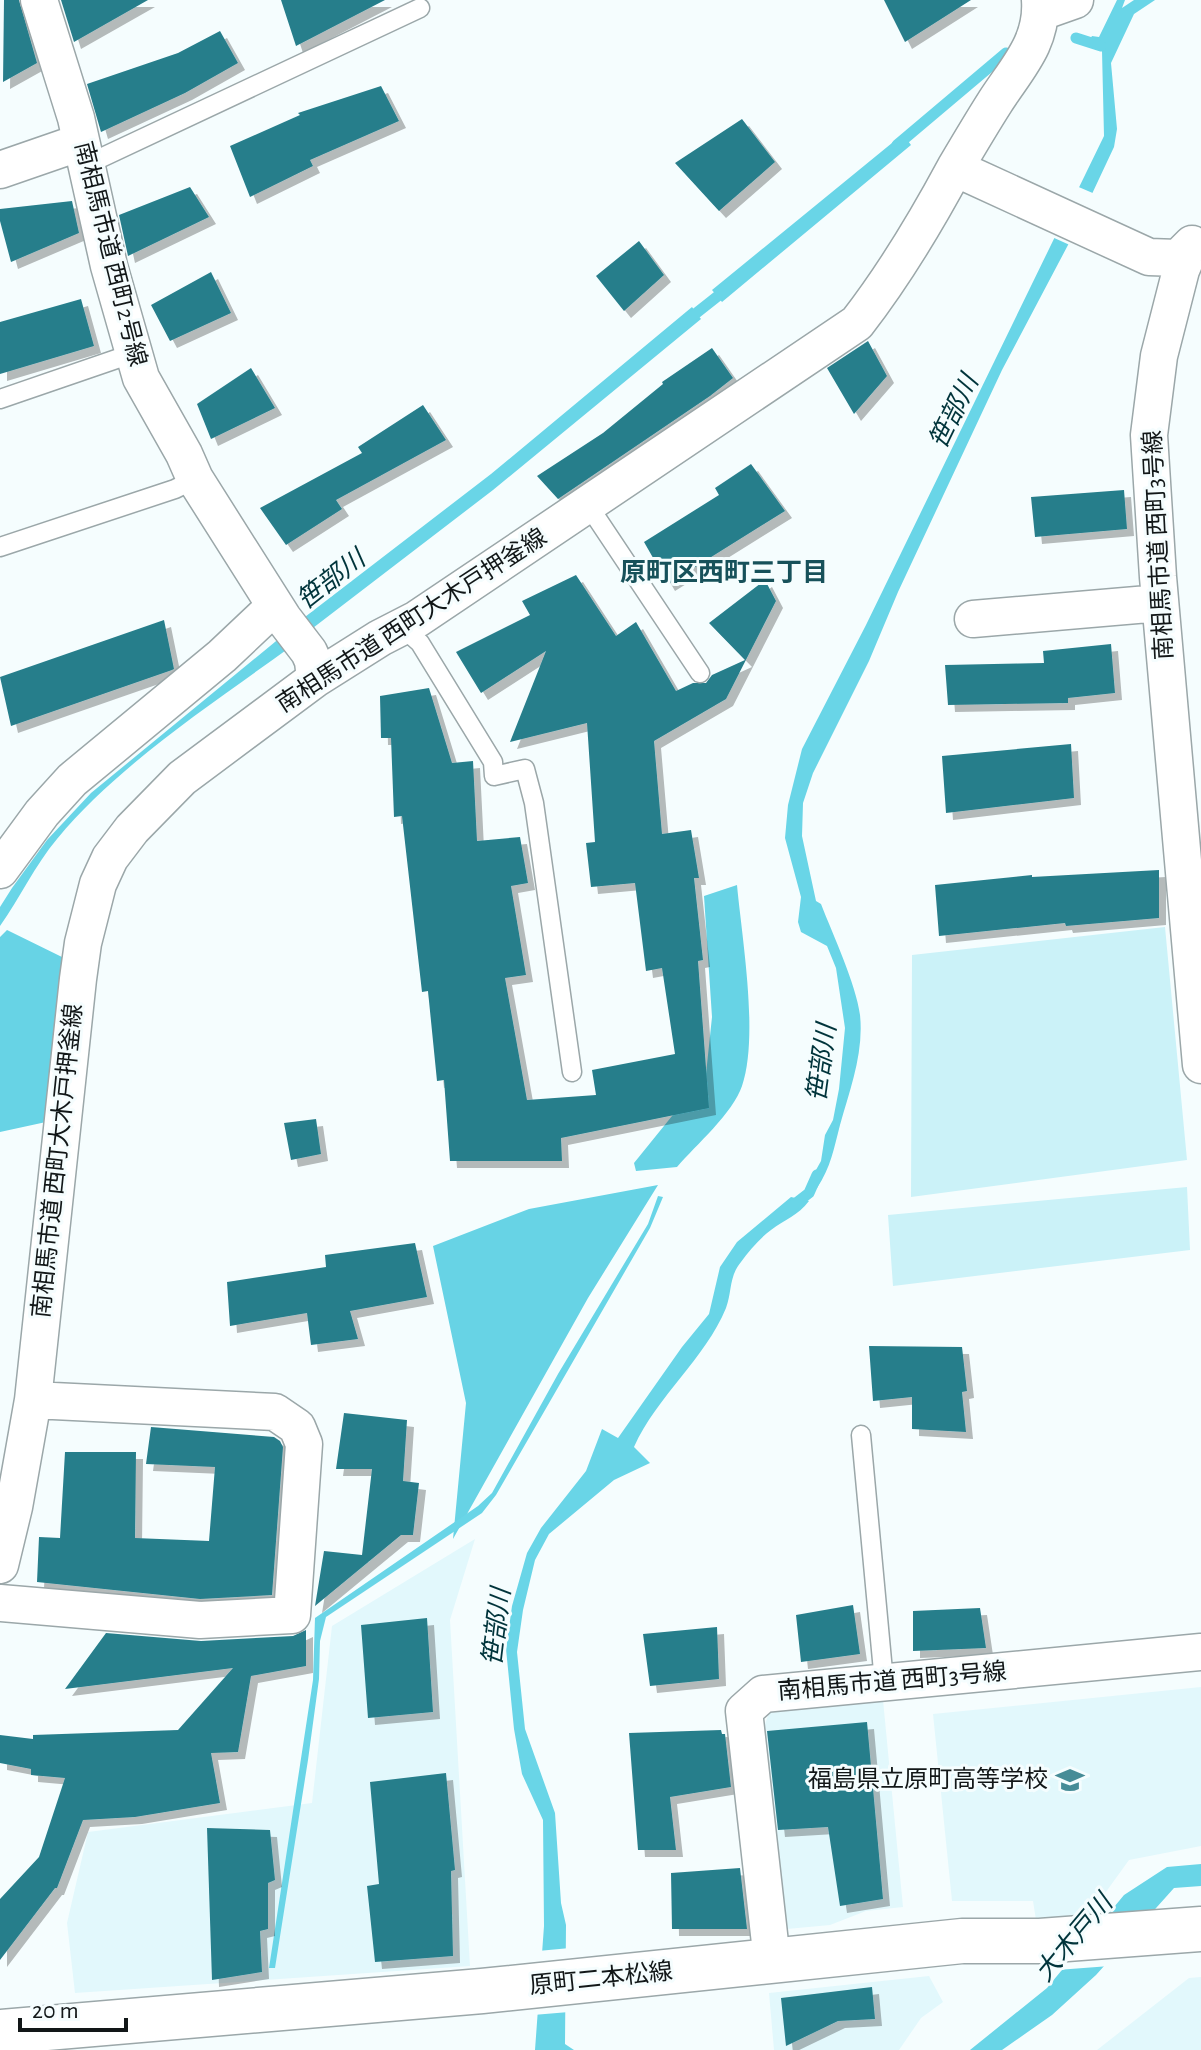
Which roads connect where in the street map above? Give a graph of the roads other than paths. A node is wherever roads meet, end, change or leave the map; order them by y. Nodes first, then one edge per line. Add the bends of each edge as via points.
1 (39, 0) edge
2 (1075, 0) edge
3 (1041, 6) edge
4 (420, 8) dead end
5 (85, 153) junction
6 (955, 168) junction
7 (0, 170) edge
8 (1196, 234) edge
9 (134, 353) junction
10 (0, 399) edge
11 (195, 479) junction
12 (588, 505) junction
13 (0, 547) edge
14 (1160, 603) junction
15 (279, 612) junction
16 (973, 619) dead end
17 (402, 627) junction
18 (312, 665) junction
19 (700, 673) dead end
20 (0, 870) edge
21 (1201, 1065) edge
22 (572, 1072) dead end
23 (33, 1400) junction
24 (861, 1435) dead end
25 (0, 1565) edge
26 (0, 1603) edge
27 (1201, 1652) edge
28 (884, 1682) junction
29 (1201, 1929) edge
30 (772, 1961) junction
31 (0, 2032) edge

1 - 5 street, 南相馬市道 西町2号線
2 - 3 street
3 - 6 street via 1029,55
4 - 5 lane
5 - 7 street
5 - 9 street, 南相馬市道 西町2号線
6 - 8 street, 南相馬市道 西町3号線 via 1149,257 1178,258
6 - 12 street, 南相馬市道 西町大木戸押釜線 via 919,235 857,323
8 - 14 street, 南相馬市道 西町3号線 via 1159,356 1149,435
9 - 10 lane
9 - 11 street, 南相馬市道 西町2号線 via 141,378
11 - 13 lane
11 - 15 street, 南相馬市道 西町2号線
12 - 17 street, 南相馬市道 西町大木戸押釜線
12 - 19 lane
14 - 16 street
14 - 21 street, 南相馬市道 西町3号線
15 - 18 street, 南相馬市道 西町2号線
15 - 20 street via 72,780
17 - 18 street, 南相馬市道 西町大木戸押釜線
17 - 22 lane via 420,643 493,762 494,776 525,769
18 - 23 street, 南相馬市道 西町大木戸押釜線 via 182,778 132,829 98,884 78,979
23 - 25 street, 南相馬市道 西町大木戸押釜線
23 - 26 street via 275,1412 297,1427 304,1444 292,1615 200,1620
24 - 28 lane
27 - 28 street, 南相馬市道 西町3号線
28 - 30 street, 南相馬市道 西町3号線 via 763,1694 744,1711
29 - 30 main road, 原町二本松線 via 962,1941
30 - 31 main road, 原町二本松線

